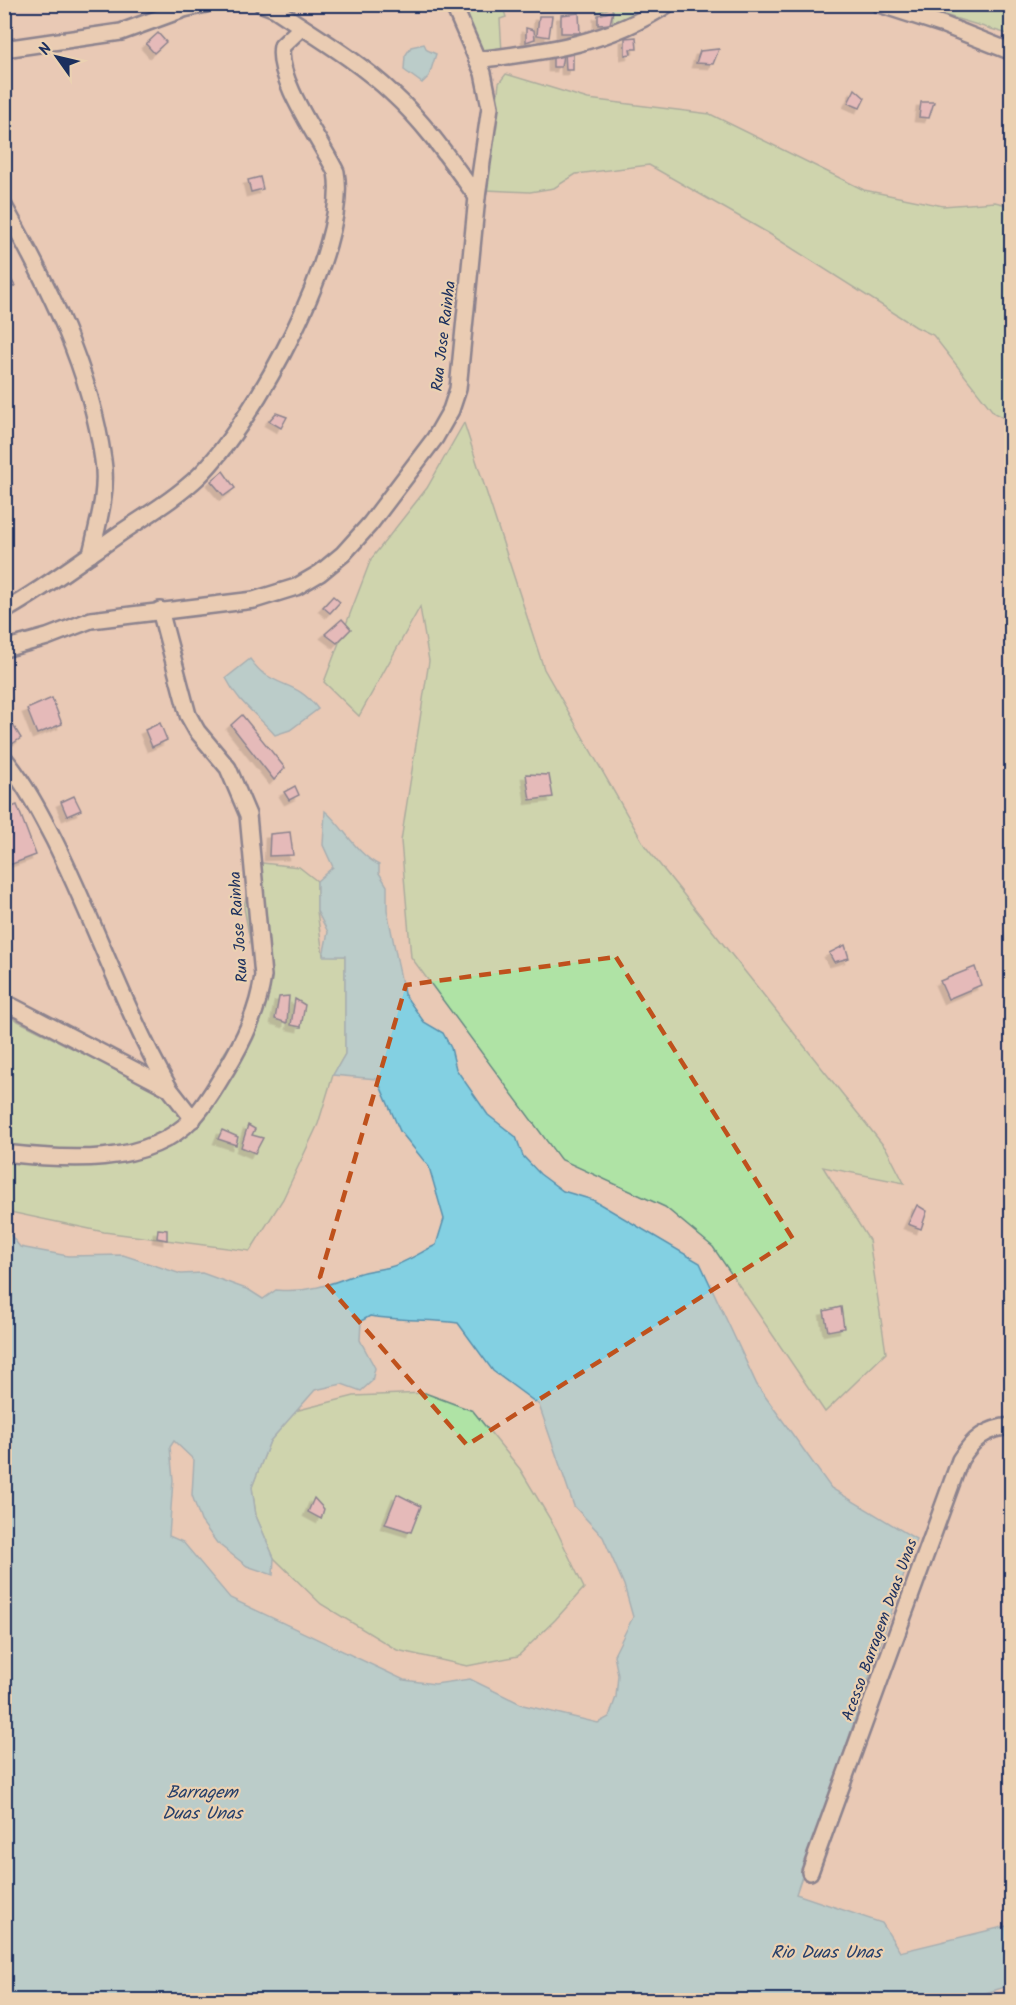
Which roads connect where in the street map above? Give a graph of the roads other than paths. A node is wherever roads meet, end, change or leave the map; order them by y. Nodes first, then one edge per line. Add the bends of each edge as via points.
1 (206, 4) edge
2 (262, 4) edge
3 (453, 4) edge
4 (668, 4) edge
5 (879, 4) edge
6 (302, 27) junction
7 (4, 50) edge
8 (1011, 52) edge
9 (477, 60) junction
10 (477, 197) junction
11 (4, 206) edge
12 (91, 554) junction
13 (160, 610) junction
14 (4, 611) edge
15 (4, 649) edge
16 (4, 758) edge
17 (4, 1002) edge
18 (169, 1088) junction
19 (193, 1119) junction
20 (4, 1153) edge
21 (1011, 1426) edge
22 (810, 1872) dead end

1 - 7 street via 122,32
2 - 6 street
3 - 9 street, Rua Jose Rainha
4 - 9 street via 604,38
5 - 8 street
6 - 10 street via 392,93
6 - 12 street via 283,44 281,62 292,91 336,172 339,186 330,239 316,280 265,383 217,457 197,478
9 - 10 street, Rua Jose Rainha via 490,107
10 - 13 street, Rua Jose Rainha via 458,388 451,410 412,471 342,554 296,587 254,600
11 - 12 street via 64,323 93,416 103,472 102,506
12 - 14 street
13 - 15 street, Rua Jose Rainha via 91,620 47,638
13 - 19 street, Rua Jose Rainha via 188,715 228,768 248,815 262,976 260,998 249,1026 222,1077
16 - 18 street via 29,792 63,859 138,1030
17 - 18 street
18 - 19 street
19 - 20 street, Rua Jose Rainha via 157,1145 120,1155
21 - 22 street, Acesso Barragem Duas Unas via 986,1431 970,1444 960,1460

